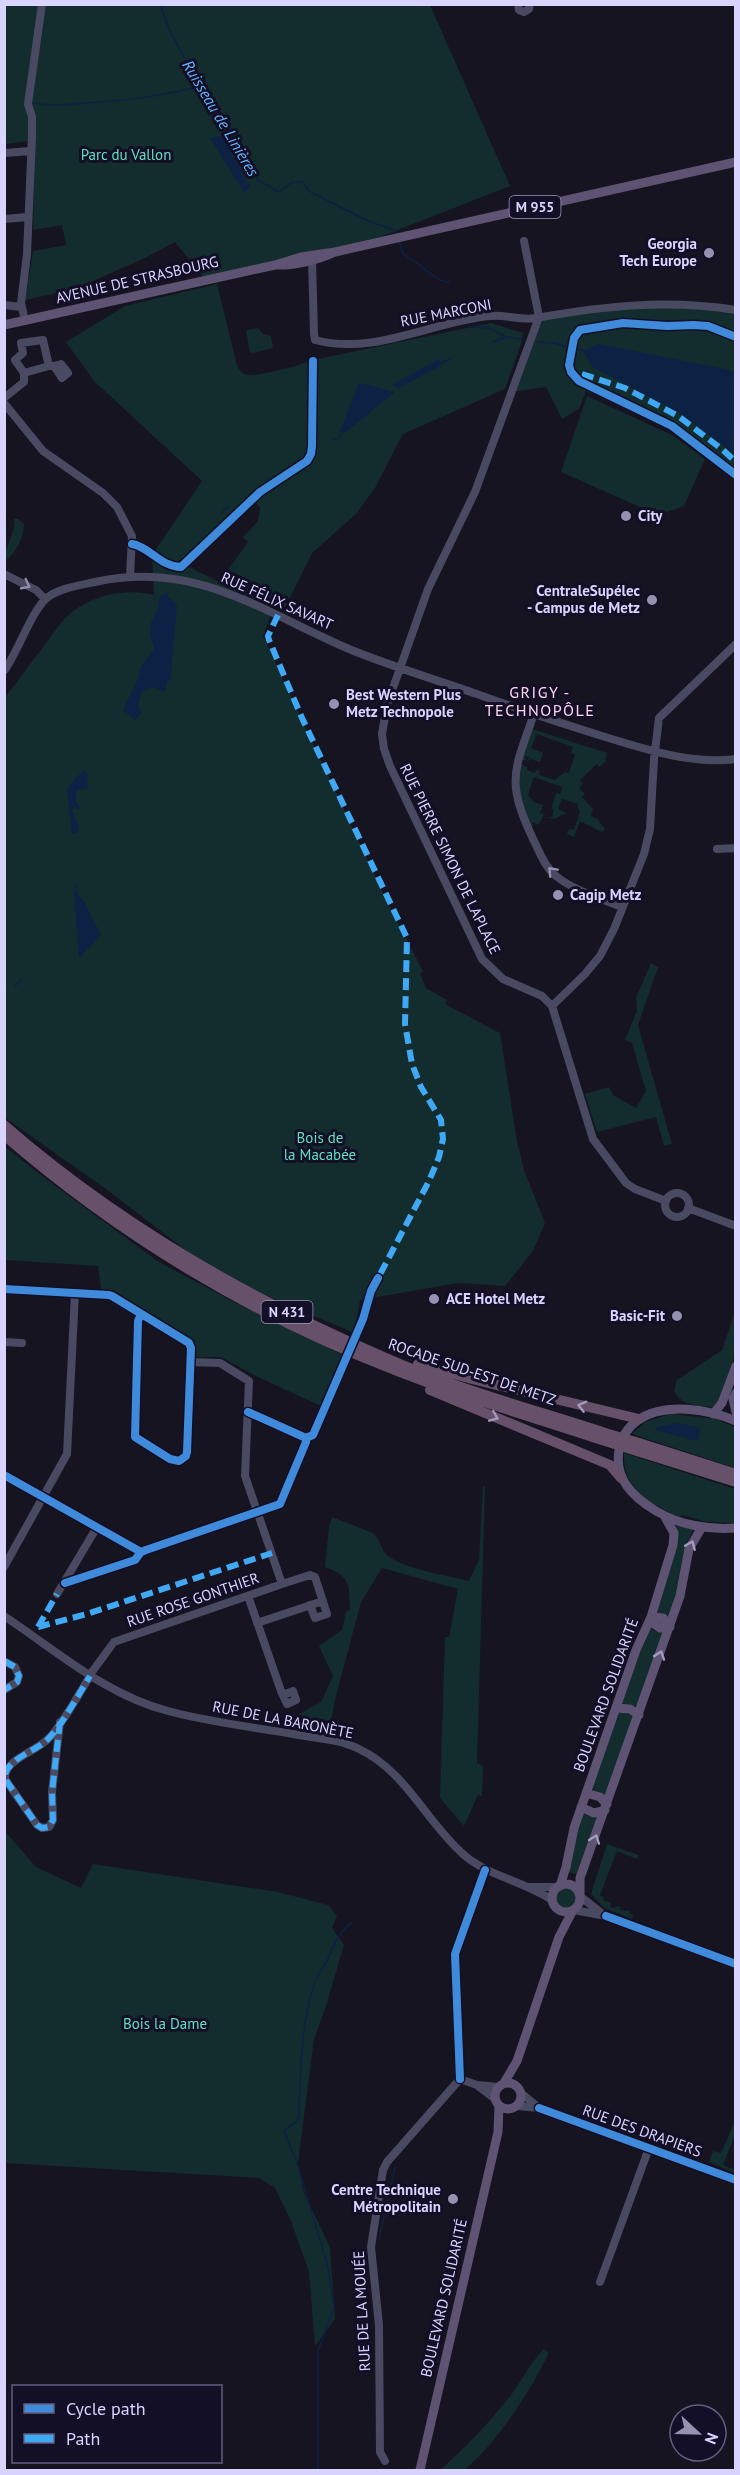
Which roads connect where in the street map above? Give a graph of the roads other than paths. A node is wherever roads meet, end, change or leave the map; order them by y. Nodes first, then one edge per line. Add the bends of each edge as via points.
1 (42, 4) edge
2 (518, 4) edge
3 (530, 4) edge
4 (31, 151) junction
5 (4, 153) edge
6 (735, 162) edge
7 (28, 217) junction
8 (4, 219) edge
9 (524, 241) dead end
10 (335, 252) junction
11 (312, 259) junction
12 (275, 265) junction
13 (4, 306) edge
14 (21, 307) junction
15 (735, 310) edge
16 (539, 317) junction
17 (25, 321) junction
18 (4, 325) edge
19 (24, 373) junction
20 (4, 398) edge
21 (4, 403) edge
22 (245, 505) dead end
23 (132, 543) junction
24 (4, 574) edge
25 (130, 576) junction
26 (45, 599) junction
27 (735, 644) edge
28 (402, 668) junction
29 (4, 671) edge
30 (534, 714) junction
31 (654, 751) junction
32 (735, 759) edge
33 (735, 848) edge
34 (717, 849) dead end
35 (622, 907) junction
36 (568, 990) junction
37 (546, 998) junction
38 (552, 1006) junction
39 (4, 1125) edge
40 (4, 1135) edge
41 (666, 1201) junction
42 (688, 1208) junction
43 (733, 1224) edge
44 (4, 1289) edge
45 (75, 1293) junction
46 (141, 1314) junction
47 (341, 1338) junction
48 (326, 1341) junction
49 (4, 1342) edge
50 (22, 1343) dead end
51 (190, 1362) junction
52 (735, 1366) edge
53 (735, 1393) edge
54 (248, 1412) junction
55 (735, 1412) edge
56 (713, 1414) junction
57 (639, 1419) junction
58 (735, 1421) edge
59 (603, 1436) junction
60 (638, 1447) junction
61 (735, 1474) edge
62 (4, 1475) edge
63 (621, 1478) junction
64 (735, 1482) edge
65 (44, 1497) junction
66 (258, 1512) junction
67 (665, 1517) junction
68 (96, 1527) junction
69 (702, 1527) junction
70 (735, 1528) edge
71 (141, 1552) junction
72 (4, 1567) edge
73 (65, 1583) junction
74 (282, 1584) junction
75 (57, 1594) dead end
76 (248, 1596) junction
77 (323, 1601) junction
78 (310, 1605) junction
79 (4, 1616) edge
80 (651, 1619) junction
81 (257, 1623) junction
82 (670, 1627) junction
83 (4, 1660) edge
84 (90, 1676) junction
85 (4, 1690) edge
86 (283, 1695) dead end
87 (616, 1708) junction
88 (639, 1715) junction
89 (60, 1722) junction
90 (586, 1793) junction
91 (581, 1807) junction
92 (606, 1807) junction
93 (485, 1870) junction
94 (558, 1886) junction
95 (530, 1887) junction
96 (580, 1896) junction
97 (554, 1905) junction
98 (573, 1911) junction
99 (606, 1916) junction
100 (559, 1937) junction
101 (735, 1964) edge
102 (517, 2061) junction
103 (460, 2079) junction
104 (477, 2085) junction
105 (501, 2085) junction
106 (519, 2090) junction
107 (496, 2102) junction
108 (514, 2108) junction
109 (539, 2108) junction
110 (498, 2132) junction
111 (649, 2148) junction
112 (735, 2180) edge
113 (600, 2282) dead end
114 (385, 2461) dead end
115 (420, 2470) edge

1 - 4 street via 29,95
2 - 3 street via 524,12
4 - 5 street
4 - 7 street
6 - 10 main road, AVENUE DE STRASBOURG / M 955
7 - 8 street
7 - 14 street
9 - 16 street
10 - 11 main road, AVENUE DE STRASBOURG / M 955
10 - 12 main road, AVENUE DE STRASBOURG / M 955
11 - 12 main road, AVENUE DE STRASBOURG / M 955
11 - 16 street, RUE MARCONI via 314,334 315,340 322,342 361,344 491,315
12 - 17 main road, AVENUE DE STRASBOURG / M 955
13 - 14 street
14 - 17 street
15 - 16 street, RUE MARCONI via 624,305
16 - 28 street, RUE PIERRE SIMON DE LAPLACE via 475,492 428,589
17 - 18 main road, AVENUE DE STRASBOURG / M 955
19 - 19 street via 51,366 43,340 21,343 23,353 15,360
19 - 20 street via 24,382
21 - 23 street via 43,451 117,507 131,532
22 - 23 street via 182,567 164,563
23 - 25 street
24 -> 26 street
25 - 26 street, RUE FÉLIX SAVART via 55,592
25 - 28 street, RUE FÉLIX SAVART via 205,584 340,645
26 - 29 street
27 - 31 street via 663,712 657,724
28 - 30 street, RUE FÉLIX SAVART
28 - 37 street, RUE PIERRE SIMON DE LAPLACE via 383,722 383,742 390,766 483,959 503,979
30 - 31 street, RUE FÉLIX SAVART
35 -> 30 street via 557,877 546,866 530,831 517,800 514,777
31 - 32 street, RUE FÉLIX SAVART via 711,760
31 - 35 street via 649,834
33 - 34 street
35 - 36 street via 600,956
36 - 37 street
36 - 38 street
37 - 38 street, RUE PIERRE SIMON DE LAPLACE
38 - 41 street, RUE PIERRE SIMON DE LAPLACE via 593,1139 626,1183
39 - 47 highway, ROCADE SUD-EST DE METZ / N 431 via 139,1228 241,1290
40 - 48 highway, ROCADE SUD-EST DE METZ / N 431 via 50,1174 135,1235 237,1297
41 - 42 street via 667,1210 674,1216 681,1216
41 - 42 street via 671,1194 680,1193 687,1199
42 - 43 street
44 - 45 street
45 - 46 street via 109,1295
45 - 65 street via 67,1454
46 - 51 street via 189,1343
46 - 51 street via 135,1437 176,1460 182,1460 188,1452
57 -> 47 highway via 472,1379
47 - 59 highway, ROCADE SUD-EST DE METZ / N 431 via 436,1378
48 - 59 highway, ROCADE SUD-EST DE METZ / N 431 via 428,1383
48 -> 63 highway via 368,1364 610,1465
49 - 50 street
51 - 54 street, RUE ROSE GONTHIER via 220,1363 249,1381
52 - 56 main road via 722,1403
53 - 55 main road
54 - 66 street, RUE ROSE GONTHIER via 245,1476
54 - 66 street via 306,1438 280,1504
56 - 57 main road via 669,1410
56 - 58 main road
57 - 63 main road via 620,1446
59 - 60 highway, ROCADE SUD-EST DE METZ / N 431, bridge
60 - 61 highway, ROCADE SUD-EST DE METZ / N 431
60 - 64 highway, ROCADE SUD-EST DE METZ / N 431
62 - 65 street
63 - 67 main road via 636,1498
65 - 68 street
65 - 72 street
66 - 71 street
66 - 74 street, RUE ROSE GONTHIER
67 - 69 main road
67 - 80 main road, BOULEVARD SOLIDARITÉ via 674,1540
68 - 71 street
68 - 73 street
69 - 70 main road
82 -> 69 main road via 689,1549
71 - 73 street via 135,1560
73 - 75 street
74 - 76 street, RUE ROSE GONTHIER
74 - 77 street via 312,1575
76 - 81 street
76 - 84 street, RUE ROSE GONTHIER via 114,1642
77 - 78 street
77 - 78 street via 327,1614 315,1618
78 - 81 street
79 - 84 street, RUE DE LA BARONÈTE
80 - 82 main road via 660,1628
80 - 87 main road, BOULEVARD SOLIDARITÉ
81 - 86 street
88 -> 82 main road
83 - 85 street via 17,1669 19,1676 17,1682
84 - 89 street, RUE ROSE GONTHIER
84 - 93 street, RUE DE LA BARONÈTE via 170,1712 334,1741 359,1749 390,1769 454,1846
87 - 88 main road via 630,1709
87 - 90 main road, BOULEVARD SOLIDARITÉ
88 - 92 main road
89 - 89 street, RUE ROSE GONTHIER via 47,1741 5,1773 5,1779 42,1828 49,1827 53,1820
90 - 91 main road, BOULEVARD SOLIDARITÉ
90 - 92 main road via 600,1797
91 - 92 main road via 594,1812
91 - 94 main road, BOULEVARD SOLIDARITÉ
96 -> 92 main road via 580,1878
93 - 95 street, RUE DE LA BARONÈTE
93 - 103 street via 455,1954
94 - 95 street, RUE DE LA BARONÈTE
94 - 96 main road via 572,1885
94 - 97 main road via 553,1892
95 - 97 street, RUE DE LA BARONÈTE
96 - 98 main road
96 - 99 street
97 - 98 main road via 563,1912
97 - 100 main road
98 - 99 street
98 - 100 main road
99 - 101 street
100 - 102 main road
102 - 105 main road
102 - 106 main road
103 - 104 street
103 - 114 street, RUE DE LA MOUÉE via 383,2170 371,2247 379,2325 380,2452
104 - 105 street
104 - 107 street
105 - 106 main road via 511,2083
105 - 107 main road, BOULEVARD SOLIDARITÉ
106 - 108 main road, BOULEVARD SOLIDARITÉ
106 - 109 street, RUE DES DRAPIERS
107 - 108 main road
107 - 110 main road, BOULEVARD SOLIDARITÉ
108 - 109 street, RUE DES DRAPIERS
108 - 110 main road, BOULEVARD SOLIDARITÉ
109 - 111 street, RUE DES DRAPIERS
110 - 115 main road, BOULEVARD SOLIDARITÉ
111 - 112 street, RUE DES DRAPIERS
111 - 113 street

